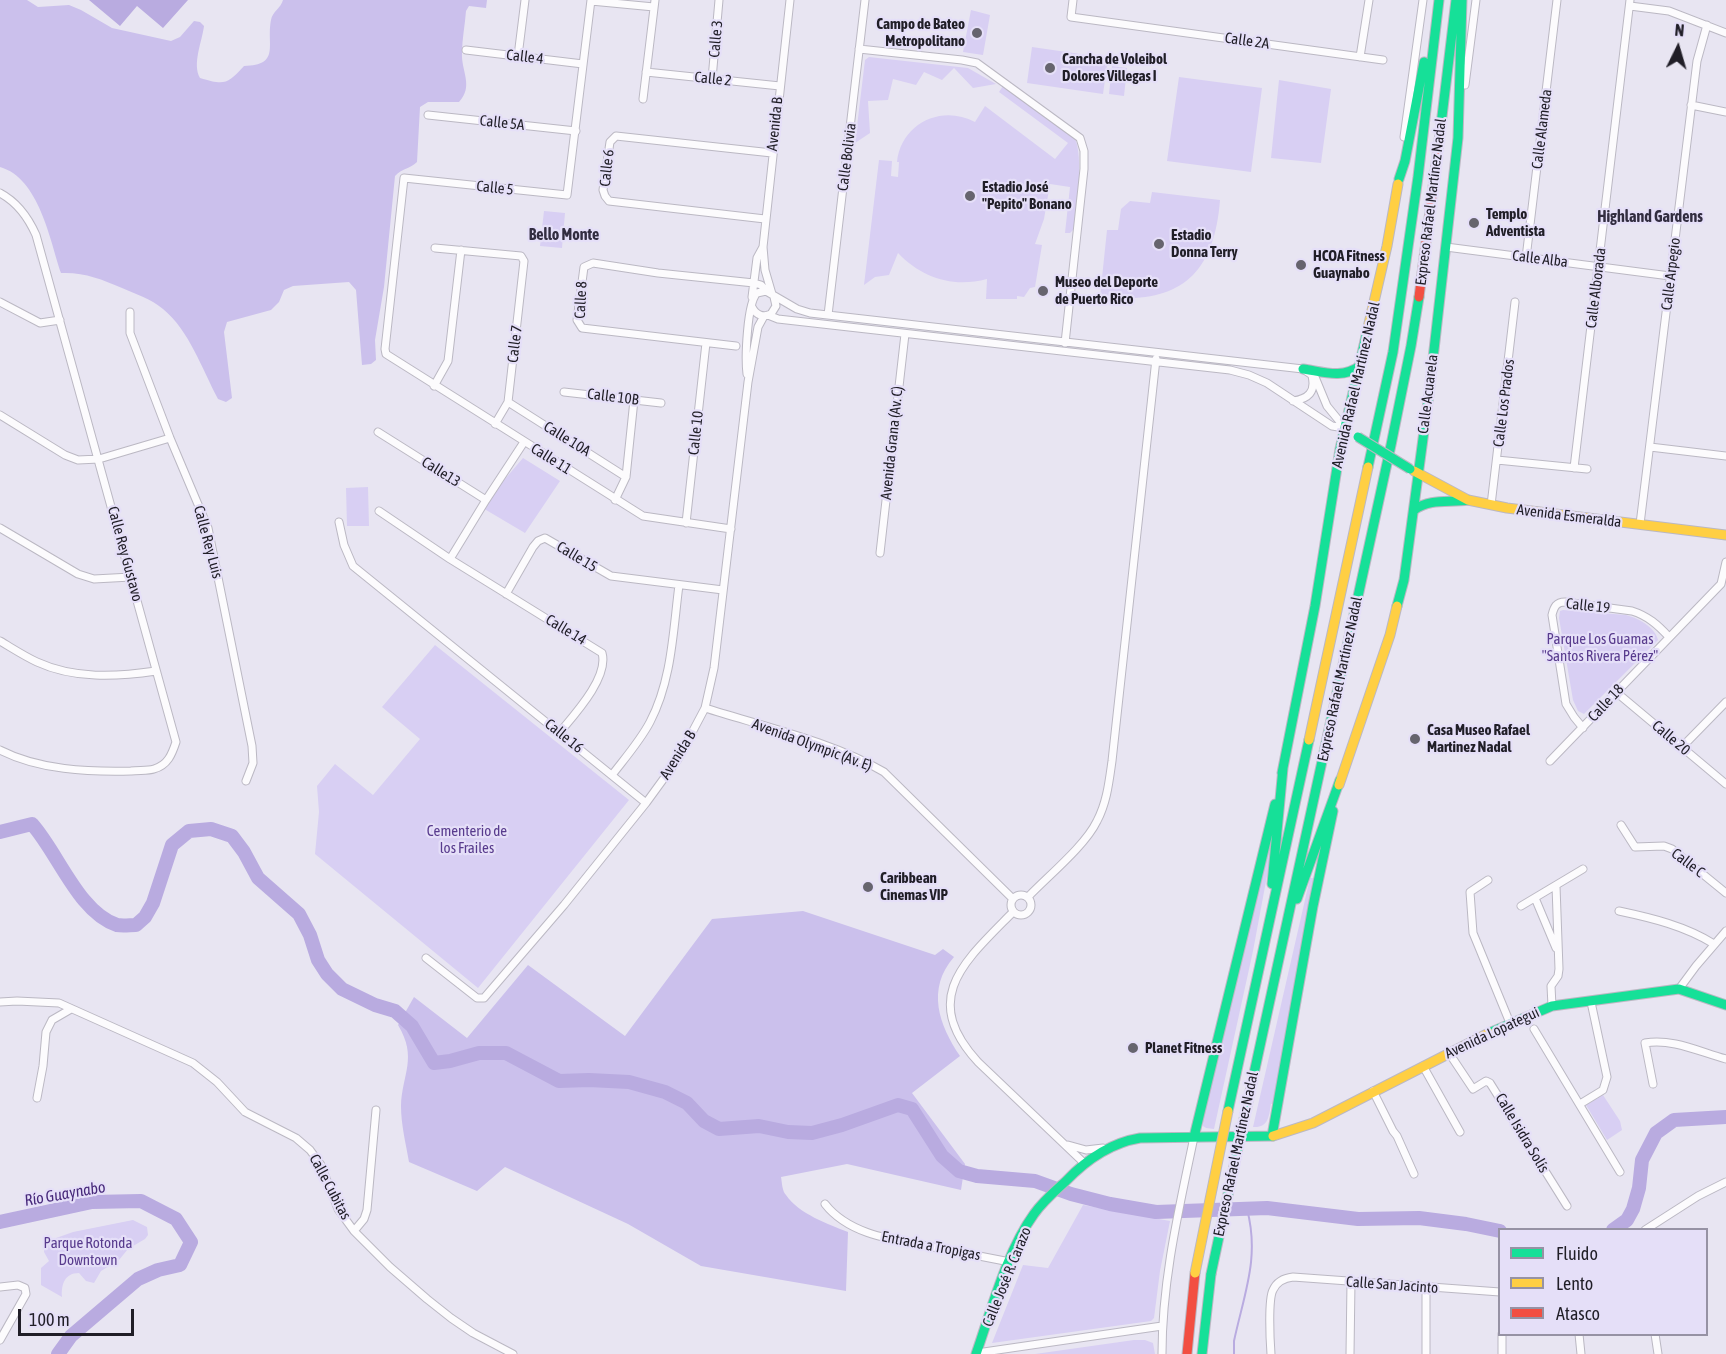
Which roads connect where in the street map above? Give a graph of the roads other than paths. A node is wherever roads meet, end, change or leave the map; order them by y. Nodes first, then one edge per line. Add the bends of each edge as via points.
1 (525, 0) edge
2 (591, 0) edge
3 (719, 0) edge
4 (790, 0) edge
5 (865, 0) edge
6 (1073, 0) edge
7 (1368, 0) edge
8 (1423, 0) edge
9 (1439, 0) edge
10 (1456, 0) edge
11 (1462, 0) edge
12 (1476, 0) edge
13 (1557, 0) edge
14 (1630, 3) edge
15 (655, 4) edge
16 (1707, 25) junction
17 (1435, 30) junction
18 (1726, 33) edge
19 (859, 49) junction
20 (466, 50) dead end
21 (518, 56) junction
22 (1360, 57) junction
23 (1383, 60) dead end
24 (583, 64) junction
25 (646, 72) junction
26 (712, 79) junction
27 (780, 86) junction
28 (643, 99) dead end
29 (1691, 105) junction
30 (1726, 112) edge
31 (428, 115) dead end
32 (576, 131) junction
33 (1458, 138) junction
34 (772, 153) junction
35 (1398, 181) junction
36 (0, 193) edge
37 (765, 219) junction
38 (763, 247) junction
39 (435, 248) dead end
40 (1446, 248) junction
41 (461, 250) junction
42 (1526, 258) junction
43 (1598, 266) junction
44 (1670, 276) junction
45 (754, 283) junction
46 (771, 294) junction
47 (752, 298) junction
48 (0, 302) edge
49 (1515, 302) dead end
50 (752, 307) junction
51 (130, 312) dead end
52 (828, 315) junction
53 (766, 316) junction
54 (60, 320) junction
55 (905, 334) junction
56 (706, 343) junction
57 (1065, 343) junction
58 (736, 346) dead end
59 (1156, 353) junction
60 (386, 354) joint
61 (1156, 362) junction
62 (1360, 366) junction
63 (1307, 372) junction
64 (748, 382) junction
65 (434, 386) junction
66 (564, 392) dead end
67 (634, 400) junction
68 (1293, 401) junction
69 (508, 402) junction
70 (661, 403) dead end
71 (0, 415) edge
72 (495, 424) junction
73 (1345, 428) junction
74 (378, 432) dead end
75 (170, 438) junction
76 (524, 442) junction
77 (1650, 447) junction
78 (1726, 456) edge
79 (99, 459) junction
80 (1497, 460) junction
81 (1574, 468) junction
82 (1587, 470) dead end
83 (1414, 471) junction
84 (626, 477) junction
85 (486, 500) junction
86 (615, 500) junction
87 (1468, 500) junction
88 (1491, 505) junction
89 (1414, 510) junction
90 (379, 511) dead end
91 (339, 522) dead end
92 (686, 523) junction
93 (1640, 524) junction
94 (0, 528) edge
95 (731, 529) junction
96 (1726, 535) edge
97 (880, 553) dead end
98 (450, 559) junction
99 (1726, 562) edge
100 (131, 577) junction
101 (679, 585) junction
102 (723, 590) junction
103 (506, 594) junction
104 (1669, 637) junction
105 (0, 641) edge
106 (156, 671) junction
107 (1616, 692) junction
108 (1726, 702) edge
109 (705, 708) junction
110 (1583, 728) junction
111 (560, 732) junction
112 (1683, 747) junction
113 (0, 750) edge
114 (1550, 761) dead end
115 (1283, 768) junction
116 (612, 775) junction
117 (1340, 780) junction
118 (246, 782) dead end
119 (1726, 784) edge
120 (646, 803) junction
121 (1621, 825) dead end
122 (1583, 869) dead end
123 (1488, 880) dead end
124 (1556, 886) junction
125 (1726, 893) edge
126 (1028, 897) junction
127 (1535, 898) junction
128 (1013, 899) junction
129 (1521, 906) dead end
130 (1619, 911) dead end
131 (1013, 912) junction
132 (1272, 912) junction
133 (1288, 916) junction
134 (1726, 931) edge
135 (1714, 944) junction
136 (1559, 954) junction
137 (426, 958) dead end
138 (1679, 989) junction
139 (0, 1002) edge
140 (1591, 1002) junction
141 (1726, 1005) edge
142 (1552, 1006) junction
143 (71, 1009) junction
144 (1510, 1023) junction
145 (1534, 1029) dead end
146 (1449, 1053) junction
147 (1726, 1059) edge
148 (1423, 1066) junction
149 (1653, 1084) dead end
150 (1373, 1091) junction
151 (37, 1098) dead end
152 (1580, 1104) junction
153 (376, 1110) dead end
154 (1460, 1132) dead end
155 (1272, 1136) junction
156 (1194, 1137) junction
157 (1065, 1144) junction
158 (1103, 1148) junction
159 (1084, 1163) junction
160 (1620, 1172) dead end
161 (1414, 1174) dead end
162 (1726, 1182) edge
163 (825, 1204) dead end
164 (1567, 1206) dead end
165 (1648, 1228) edge
166 (354, 1231) junction
167 (1011, 1262) junction
168 (1351, 1282) junction
169 (0, 1287) edge
170 (1426, 1287) junction
171 (1498, 1292) edge
172 (1162, 1326) junction
173 (1502, 1336) edge
174 (1579, 1336) edge
175 (1655, 1336) edge
176 (0, 1340) edge
177 (513, 1354) edge
178 (976, 1354) edge
179 (1162, 1354) edge
180 (1186, 1354) edge
181 (1202, 1354) edge
182 (1271, 1354) edge
183 (1350, 1354) edge
184 (1426, 1354) edge
185 (1502, 1354) edge
186 (1581, 1354) edge
187 (1658, 1354) edge

1 - 21 street
2 - 15 street
2 - 24 street, Calle 5
3 - 26 street, Calle 3
4 - 27 street, Avenida B
5 - 19 street, Calle Bolivia
6 - 22 street, Calle 2A via 1071,17
7 - 22 street
8 - 35 street, Avenida Rafael Martínez Nadal
9 - 17 main road, Expreso Rafael Martínez Nadal
10 - 133 main road, Expreso Rafael Martínez Nadal via 1411,346
11 - 33 main road
12 - 33 street, Calle Acuarela
13 - 42 street, Calle Alameda
14 - 16 street via 1669,11
14 - 43 street, Calle Alborada
15 - 25 street
16 - 18 street
16 - 29 street, Calle Arpegio
17 - 35 main road via 1424,60
17 - 132 main road, Expreso Rafael Martínez Nadal via 1416,199 1393,352
19 - 52 street, Calle Bolivia
19 - 57 street via 977,63 1080,138 1084,169
20 - 21 street, Calle 4
21 - 24 street, Calle 4
22 - 23 street, Calle 2A
24 - 32 street, Calle 5
25 - 26 street, Calle 2
25 - 28 street
26 - 27 street, Calle 2
27 - 34 street, Avenida B
29 - 30 street
29 - 44 street, Calle Arpegio
31 - 32 street, Calle 5A
32 - 60 street, Calle 5 via 567,195 404,178
33 - 40 main road, Calle Acuarela
34 - 37 street, Avenida B
34 - 37 street, Calle 6 via 616,136 610,142 603,190 609,201
35 - 62 main road, Avenida Rafael Martínez Nadal
36 - 54 street, Calle Rey Gustavo via 18,206 31,224
37 - 38 street, Avenida B
38 - 45 street, Avenida B via 757,258
38 - 46 street, Avenida B
39 - 41 street
40 - 42 street, Calle Alba
40 - 83 main road, Calle Acuarela
41 - 65 street via 448,361
41 - 69 street, Calle 7 via 521,256 524,261
42 - 43 street, Calle Alba
43 - 44 street, Calle Alba
43 - 81 street, Calle Alborada
44 - 77 street, Calle Arpegio
45 - 46 street, Calle 8
45 - 47 street, Avenida B
45 - 56 street, Calle 8 via 593,263 584,267 577,320 582,327
46 - 47 street via 760,292
46 - 52 street, Calle 8 via 805,312
46 - 53 street via 776,306
47 - 50 street
48 - 54 street via 32,321
49 - 80 street, Calle Los Prados
50 - 53 street via 758,315
50 - 64 street, Avenida B via 745,356
51 - 75 street, Calle Rey Luis via 130,333
52 - 57 street, Calle 8
53 - 55 street
53 - 64 street, Avenida B via 758,327
54 - 79 street, Calle Rey Gustavo
55 - 61 street
55 - 97 street, Avenida Grana (Av. C)
56 - 58 street, Calle 8
56 - 92 street, Calle 10
57 - 59 street, Calle 8
59 - 61 street
59 - 63 street, Calle 8
60 - 65 street, Calle 11
61 - 68 street via 1249,375
61 - 126 street via 1106,799 1084,840
62 - 63 main road via 1342,374
62 - 73 main road, Avenida Rafael Martínez Nadal
63 - 68 street via 1313,384 1310,394
63 - 73 street via 1317,381 1327,406
64 - 95 street, Avenida B
65 - 72 street, Calle 11
66 - 67 street, Calle 10B
67 - 70 street, Calle 10B
67 - 84 street
68 - 73 street via 1332,426
69 - 72 street, Calle 7
69 - 84 street, Calle 10A
71 - 79 street via 71,458
72 - 76 street, Calle 11
73 - 83 main road, Avenida Esmeralda, bridge
73 - 115 main road, Avenida Rafael Martínez Nadal
74 - 85 street, Calle13
75 - 79 street
75 - 118 street, Calle Rey Luis via 208,528 252,746 253,763
76 - 85 street
76 - 86 street, Calle 11
77 - 78 street
77 - 93 street, Calle Arpegio
79 - 100 street, Calle Rey Gustavo
80 - 81 street
80 - 88 street, Calle Los Prados
81 - 82 street
83 - 87 main road, Avenida Esmeralda
83 - 89 main road, Calle Acuarela
84 - 86 street
85 - 98 street
86 - 92 street, Calle 11 via 643,516
87 - 88 main road, Avenida Esmeralda
87 - 89 main road via 1426,501
88 - 93 main road, Avenida Esmeralda
89 - 117 main road, Calle Acuarela via 1404,580 1390,635
90 - 98 street, Calle 14
91 - 111 street, Calle 16 via 353,566
92 - 95 street, Calle 11
93 - 96 main road, Avenida Esmeralda
94 - 100 street via 78,574 94,579
95 - 102 street, Avenida B
98 - 103 street, Calle 14
99 - 104 street, Calle 18 via 1721,584
100 - 106 street, Calle Rey Gustavo
101 - 102 street, Calle 15
101 - 103 street, Calle 15 via 604,573 545,538 533,547
101 - 116 street via 660,699 650,722
102 - 109 street, Avenida B
103 - 111 street, Calle 14 via 602,653 602,666 591,692
104 - 107 street, Calle 18
104 - 110 street, Calle 19 via 1654,622 1632,611 1565,602 1556,605 1552,615 1566,704
105 - 106 street via 59,670 114,676
106 - 113 street, Calle Rey Gustavo via 176,742 161,766 122,771 62,768
107 - 110 street, Calle 18
107 - 112 street, Calle 20
108 - 112 street
109 - 120 street, Avenida B via 678,759
109 - 128 street, Avenida Olympic (Av. E) via 865,760 884,772
110 - 114 street, Calle 18
111 - 116 street, Calle 16
112 - 119 street, Calle 20
115 - 132 main road
115 - 156 main road
116 - 120 street, Calle 16
117 - 133 main road via 1304,884
117 - 155 main road
120 - 137 street, Avenida B via 484,998 477,998
121 - 125 street, Calle C via 1635,847 1672,849
122 - 124 street
123 - 144 street via 1470,892 1473,933
124 - 127 street
124 - 136 street
126 - 128 street via 1020,895
126 - 131 street via 1028,913
127 - 129 street
127 - 136 street
128 - 131 street
130 - 135 street via 1676,926
131 - 157 street via 969,958 955,980 950,1006 953,1023 978,1062
132 - 180 main road, Expreso Rafael Martínez Nadal, bridge via 1195,1273
133 - 181 main road, Expreso Rafael Martínez Nadal, bridge via 1211,1274
134 - 135 street
135 - 138 street
136 - 142 street via 1558,976 1550,991
138 - 140 main road, Avenida Lopategui
138 - 141 main road, Avenida Lopategui
139 - 143 street, Calle Cubitas via 59,1003
140 - 142 main road, Avenida Lopategui
140 - 152 street via 1607,1082 1603,1090
142 - 144 main road, Avenida Lopategui
143 - 151 street via 52,1020 46,1032
143 - 166 street, Calle Cubitas via 193,1063 244,1112 296,1138 321,1165 338,1209
144 - 146 main road, Avenida Lopategui
145 - 152 street
146 - 148 main road, Avenida Lopategui
146 - 164 street, Calle Isidra Solís via 1473,1089 1486,1082 1495,1089
147 - 149 street via 1663,1041 1645,1043
148 - 150 main road, Avenida Lopategui
148 - 154 street
150 - 155 main road, Avenida Lopategui via 1310,1125
150 - 161 street
152 - 160 street
153 - 166 street via 367,1210
155 - 156 main road, Calle José R. Carazo
156 - 158 main road, Calle José R. Carazo via 1140,1138
156 - 172 street via 1174,1230
157 - 158 street via 1086,1150
157 - 159 street
158 - 159 main road, Calle José R. Carazo
159 - 167 main road, Calle José R. Carazo via 1029,1220
162 - 165 street
163 - 167 street, Entrada a Tropigas via 847,1224 880,1237
166 - 177 street, Calle Cubitas via 427,1299 473,1333
167 - 178 main road, Calle José R. Carazo
168 - 170 street, Calle San Jacinto
168 - 182 street, Calle San Jacinto via 1293,1277 1278,1283 1272,1292
168 - 183 street
169 - 176 street via 18,1285 25,1288 26,1294
170 - 171 street, Calle San Jacinto
170 - 184 street
172 - 178 street
172 - 179 street
173 - 185 street
174 - 186 street
175 - 187 street

